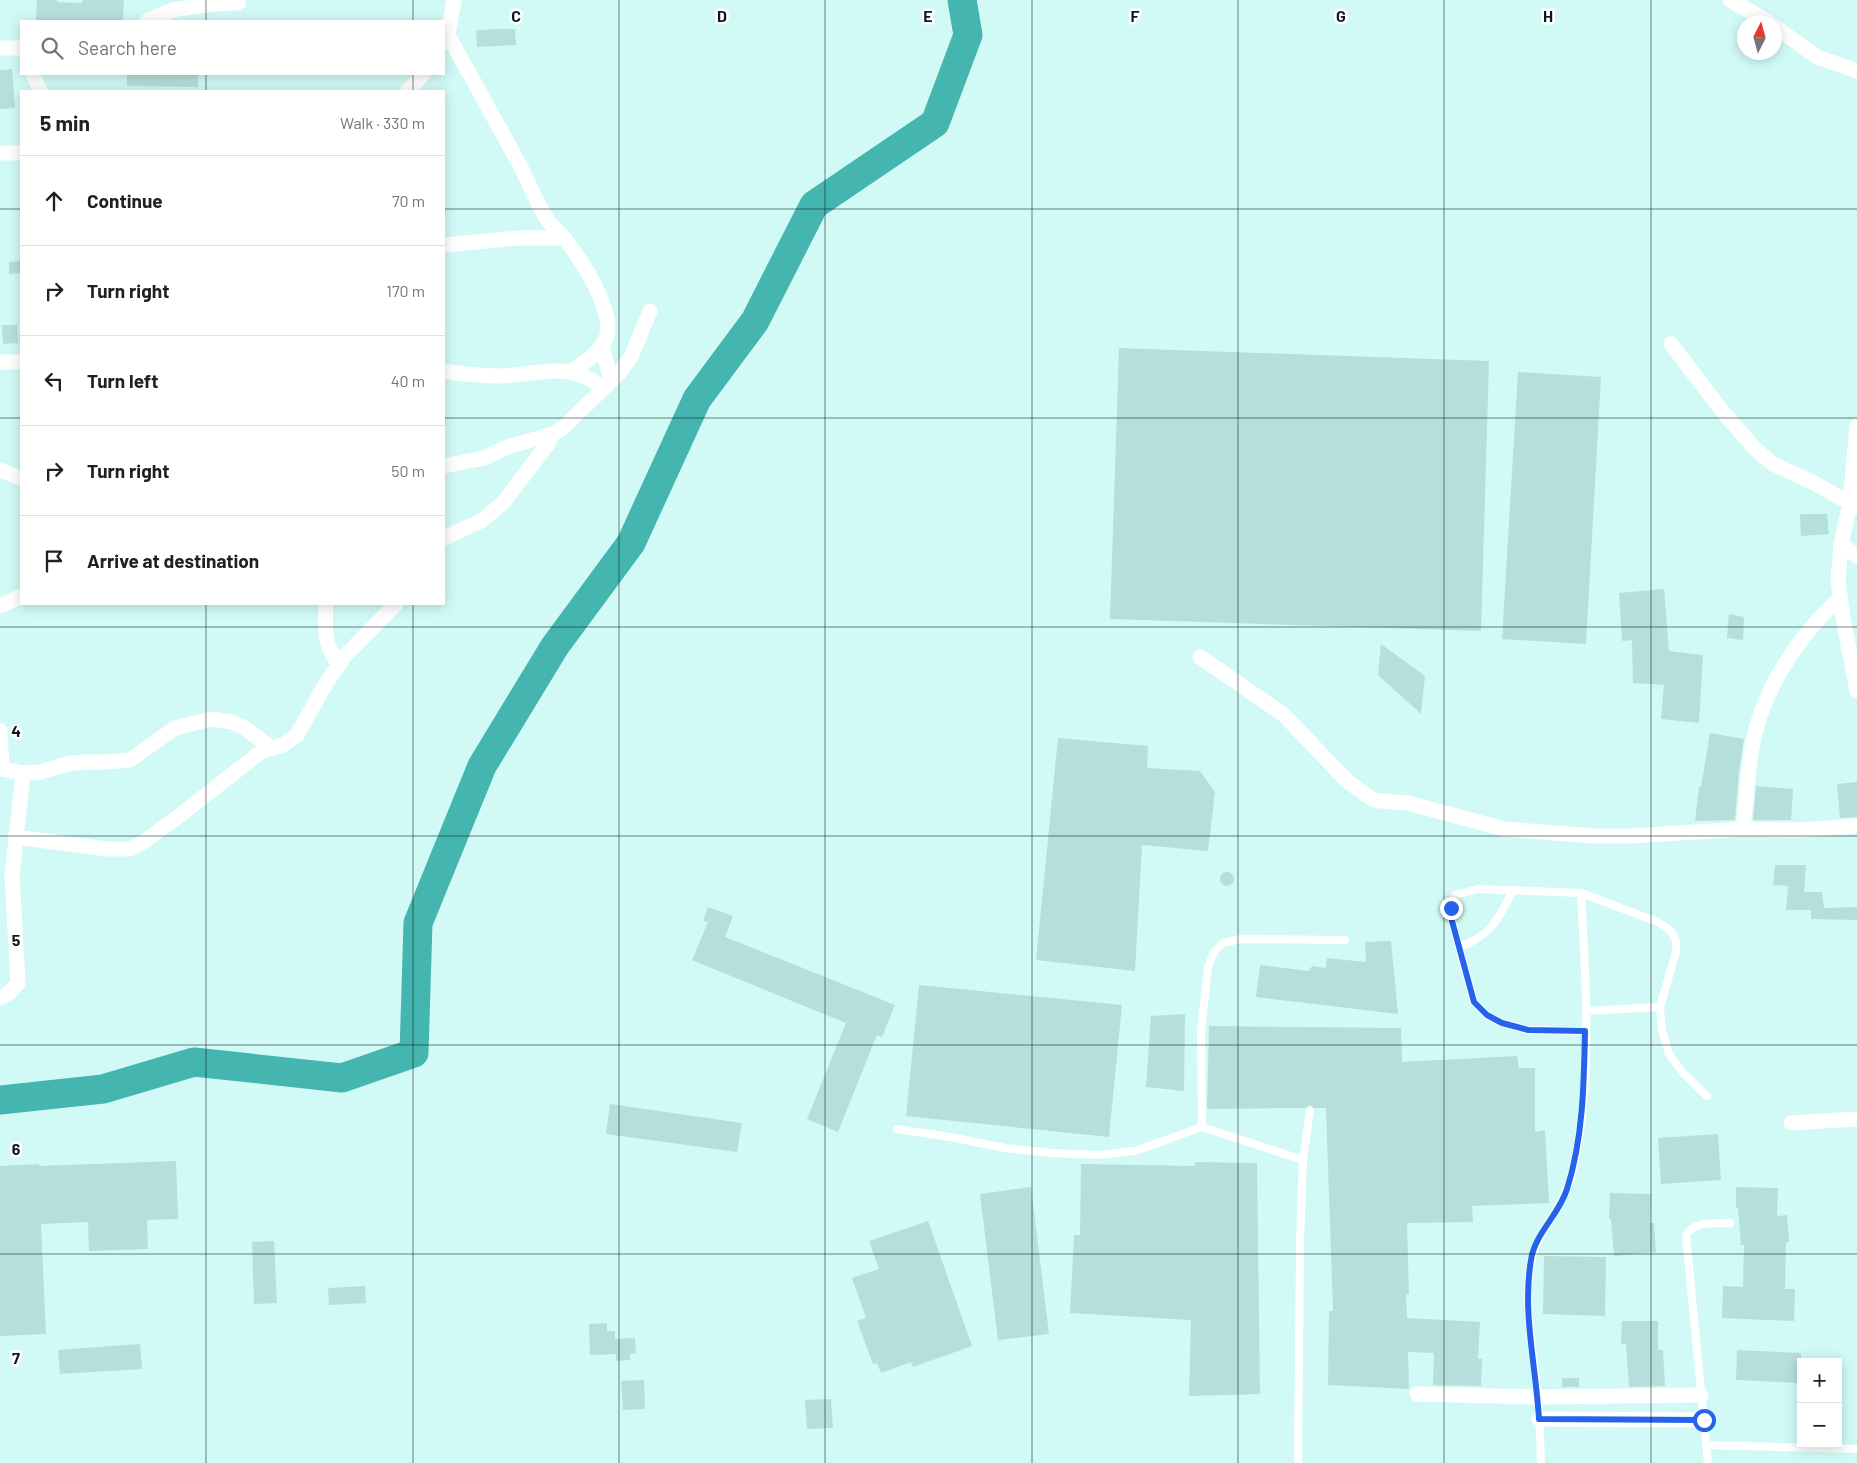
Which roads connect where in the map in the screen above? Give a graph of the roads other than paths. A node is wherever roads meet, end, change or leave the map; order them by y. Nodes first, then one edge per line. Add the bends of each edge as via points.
1 (454, 0) edge
2 (1730, 0) edge
3 (238, 3) dead end
4 (1757, 15) edge
5 (149, 20) edge
6 (1782, 32) edge
7 (446, 39) edge
8 (0, 48) edge
9 (20, 48) edge
10 (1857, 70) edge
11 (33, 75) edge
12 (422, 75) edge
13 (40, 90) edge
14 (409, 90) edge
15 (0, 153) edge
16 (20, 153) edge
17 (564, 238) junction
18 (445, 245) edge
19 (650, 311) dead end
20 (1671, 344) dead end
21 (602, 345) junction
22 (0, 362) edge
23 (20, 362) edge
24 (445, 371) edge
25 (570, 372) junction
26 (607, 384) junction
27 (1857, 426) edge
28 (552, 434) junction
29 (445, 466) edge
30 (0, 470) edge
31 (20, 478) edge
32 (1853, 506) edge
33 (446, 536) edge
34 (1841, 544) junction
35 (1857, 556) edge
36 (20, 596) edge
37 (1840, 598) junction
38 (326, 605) edge
39 (395, 605) edge
40 (0, 606) edge
41 (1200, 657) dead end
42 (339, 665) junction
43 (1857, 691) edge
44 (0, 731) edge
45 (271, 748) junction
46 (1, 769) edge
47 (23, 773) junction
48 (1857, 826) edge
49 (1743, 829) junction
50 (15, 837) junction
51 (6, 875) edge
52 (1512, 891) junction
53 (1581, 894) junction
54 (1345, 940) dead end
55 (1459, 947) junction
56 (0, 998) edge
57 (1660, 1007) junction
58 (1586, 1012) junction
59 (1585, 1031) junction
60 (1707, 1096) dead end
61 (1310, 1111) dead end
62 (1857, 1119) edge
63 (1791, 1123) dead end
64 (1202, 1127) junction
65 (897, 1129) dead end
66 (1303, 1160) junction
67 (1730, 1223) dead end
68 (1417, 1394) dead end
69 (1701, 1395) junction
70 (1538, 1397) junction
71 (1539, 1419) junction
72 (1704, 1420) junction
73 (1706, 1445) junction
74 (1857, 1449) edge
75 (1298, 1463) edge
76 (1541, 1463) edge
77 (1708, 1463) edge

1 - 7 street
2 - 4 street
3 - 5 street via 173,10
6 - 10 street via 1817,57
7 - 17 street via 548,220
8 - 9 street
11 - 13 street
12 - 14 street
15 - 16 street
17 - 18 street via 518,238
17 - 21 street via 582,263 606,314 608,330
19 - 26 street via 631,357
20 - 32 street via 1722,412 1755,449 1773,464
21 - 25 street via 584,364
21 - 26 street
22 - 23 street
24 - 25 street via 502,376 533,371
25 - 26 street
26 - 28 street via 564,427
27 - 32 street
28 - 29 street via 506,447 484,458
28 - 33 street via 548,444 502,504 481,521
30 - 31 street
32 - 34 street
34 - 35 street
34 - 37 street
36 - 40 street
37 - 43 street
37 - 49 street via 1799,642 1762,706 1751,752
38 - 42 street via 326,644
39 - 42 street
41 - 49 street via 1284,715 1347,781 1372,799 1408,803 1504,829 1564,834 1631,836
42 - 45 street via 297,735 283,745
44 - 46 street
45 - 47 street via 232,722 212,719 175,728 130,760 75,763
45 - 50 street via 262,751 180,816 130,849 86,847
46 - 47 street
47 - 50 street
48 - 49 street
50 - 51 street
51 - 56 street via 18,983
52 - 53 lane
52 - 55 lane via 1495,923 1485,934 1473,943
52 - 55 lane via 1478,889 1456,895 1451,908
53 - 57 lane via 1658,922 1671,931 1676,941 1676,952
53 - 58 lane
54 - 64 lane via 1240,939 1223,943 1214,952 1208,967 1202,1030
55 - 59 lane via 1474,1002 1487,1015 1528,1030
57 - 58 lane
57 - 60 lane via 1669,1054
58 - 59 lane
59 - 70 lane via 1583,1101 1574,1164 1566,1191 1537,1241 1528,1276 1528,1307
61 - 66 lane
62 - 63 street
64 - 65 lane via 1135,1151 1098,1154 1005,1148
64 - 66 lane
66 - 75 lane
67 - 69 lane via 1697,1225 1686,1236
68 - 70 street
69 - 70 street
69 - 72 lane
70 - 71 lane
71 - 72 street
71 - 76 lane
72 - 73 lane
73 - 74 lane
73 - 77 lane

